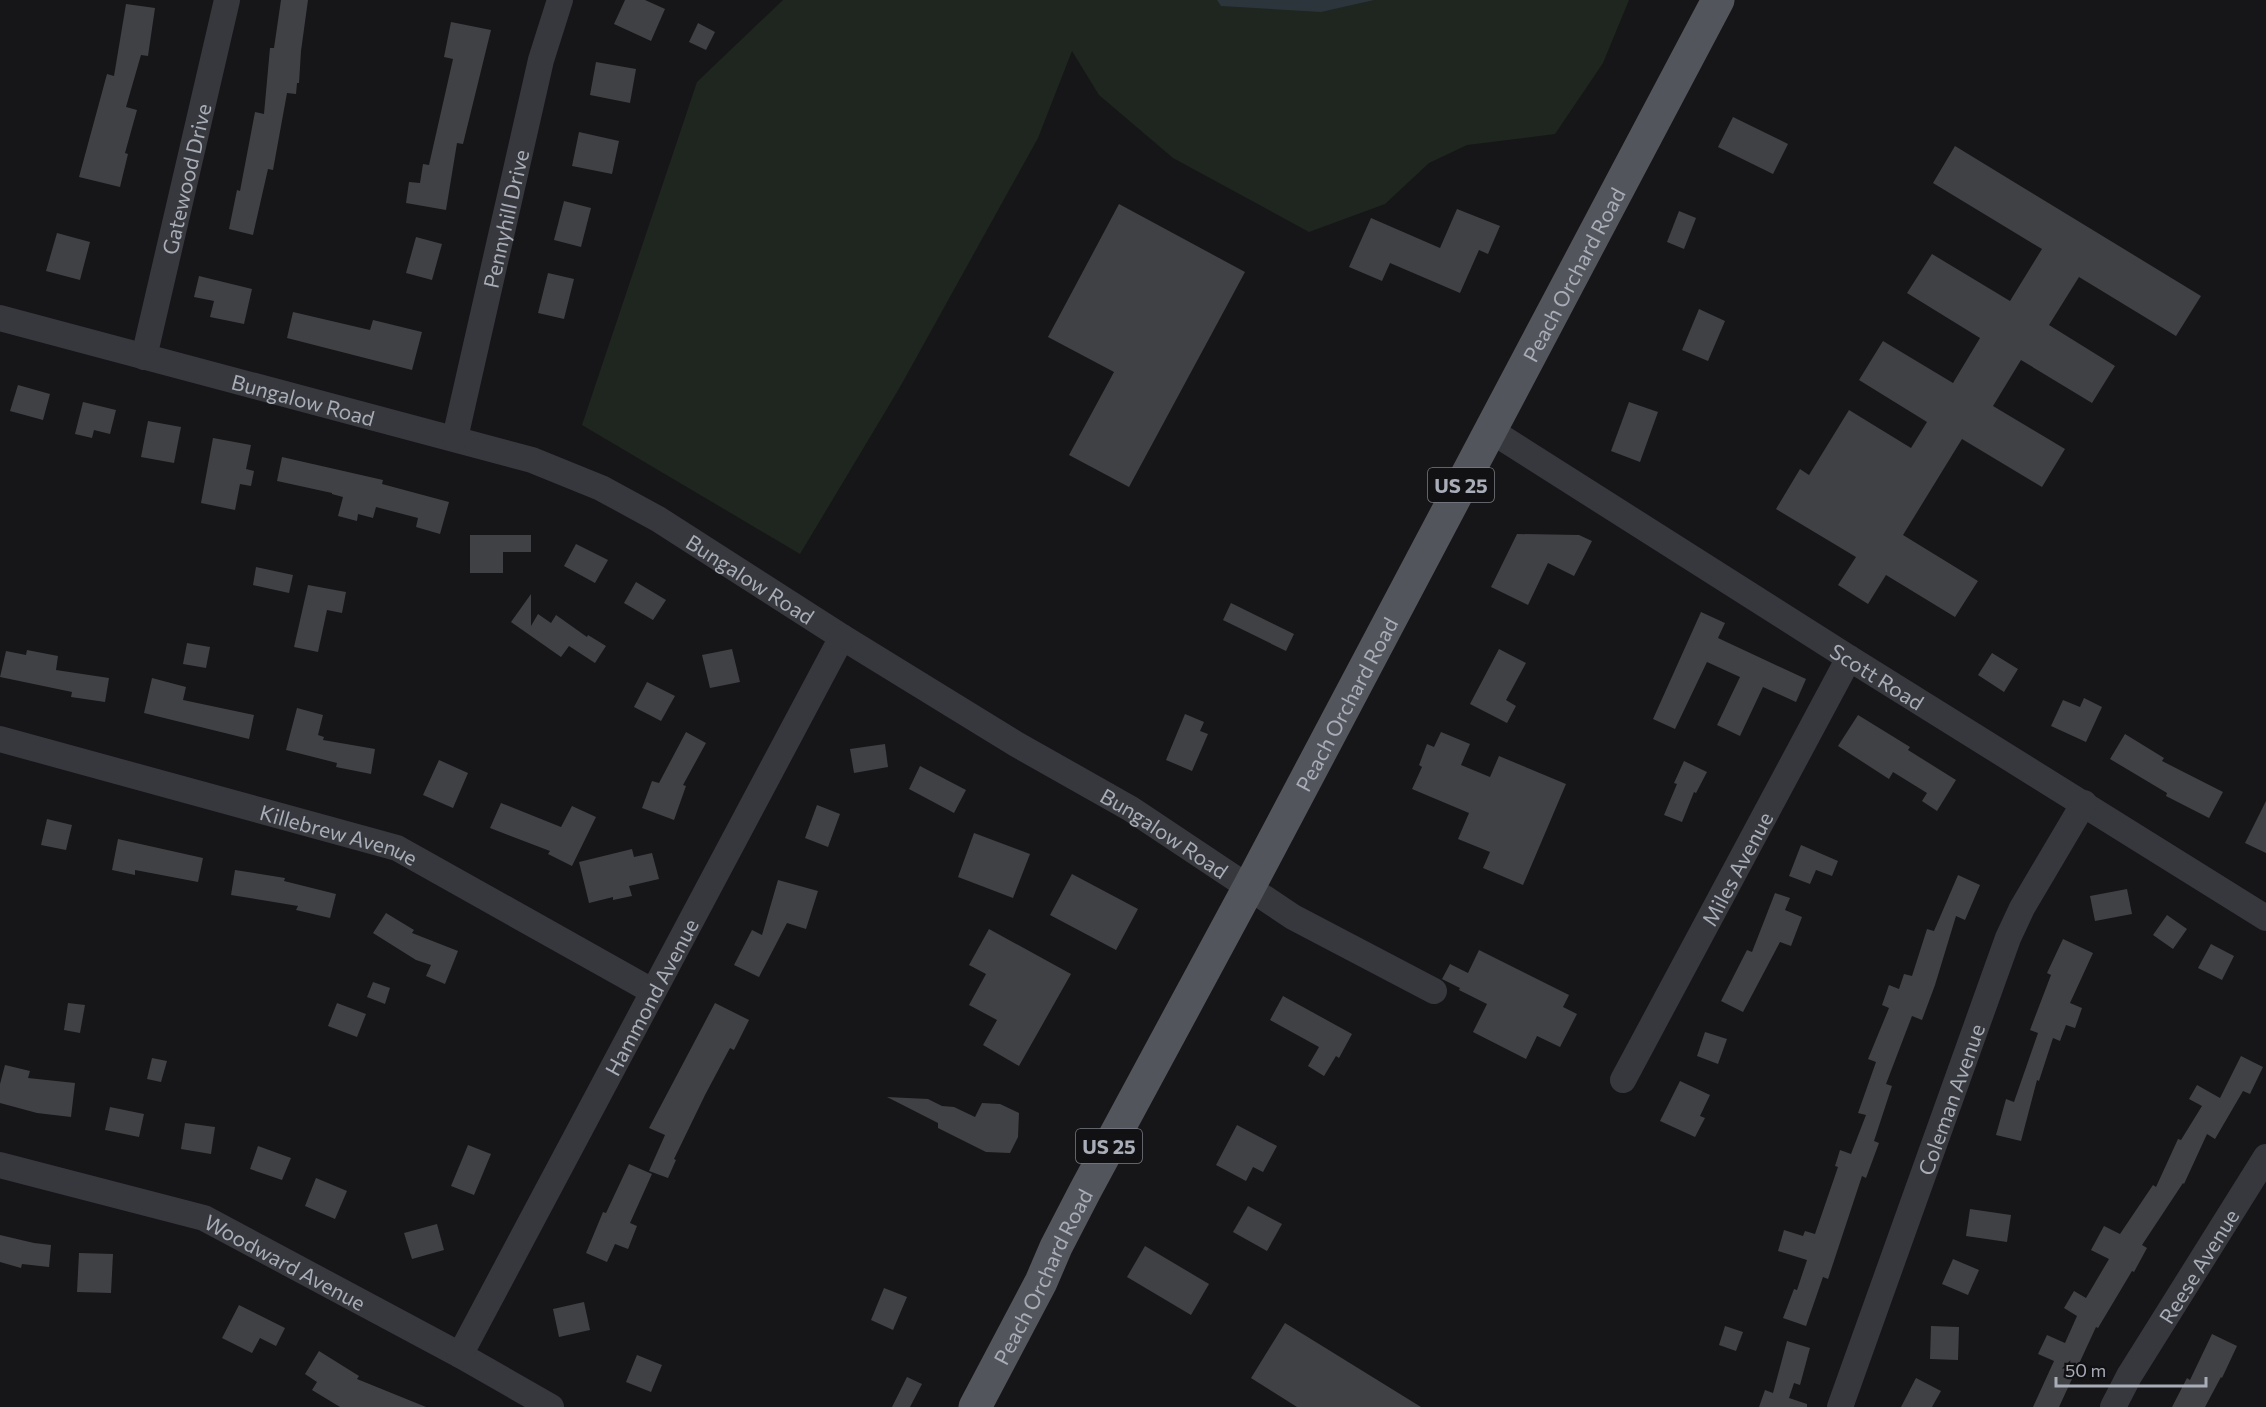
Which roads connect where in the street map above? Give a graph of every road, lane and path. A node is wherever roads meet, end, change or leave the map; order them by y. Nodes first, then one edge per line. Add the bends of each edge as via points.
1 (227, 0) edge
2 (560, 0) edge
3 (1716, 2) edge
4 (0, 318) edge
5 (144, 357) junction
6 (1490, 430) junction
7 (455, 438) junction
8 (842, 637) junction
9 (1850, 658) junction
10 (0, 739) edge
11 (2084, 803) junction
12 (1249, 888) junction
13 (2266, 918) edge
14 (652, 991) junction
15 (1434, 991) dead end
16 (1623, 1080) dead end
17 (2266, 1157) edge
18 (0, 1165) edge
19 (460, 1355) junction
20 (551, 1407) edge
21 (975, 1407) edge
22 (1840, 1407) edge
23 (2113, 1407) edge

1 - 5 street, Gatewood Drive
2 - 7 street, Pennyhill Drive via 541,60
3 - 6 main road, Peach Orchard Road / US 25
4 - 5 street, Bungalow Road
5 - 7 street, Bungalow Road
6 - 9 street, Scott Road
6 - 12 main road, Peach Orchard Road / US 25
7 - 8 street, Bungalow Road via 532,460 601,488 658,519
8 - 12 street, Bungalow Road via 1131,809
8 - 14 street, Hammond Avenue
9 - 11 street, Scott Road
9 - 16 street, Miles Avenue
10 - 14 street, Killebrew Avenue via 397,848
11 - 13 street, Scott Road
11 - 22 street, Coleman Avenue via 2008,938
12 - 15 street, Bungalow Road via 1293,917
12 - 21 main road, Peach Orchard Road / US 25 via 1080,1200
14 - 19 street, Hammond Avenue
17 - 23 street, Reese Avenue
18 - 19 street, Woodward Avenue via 204,1218
19 - 20 street, Woodward Avenue

